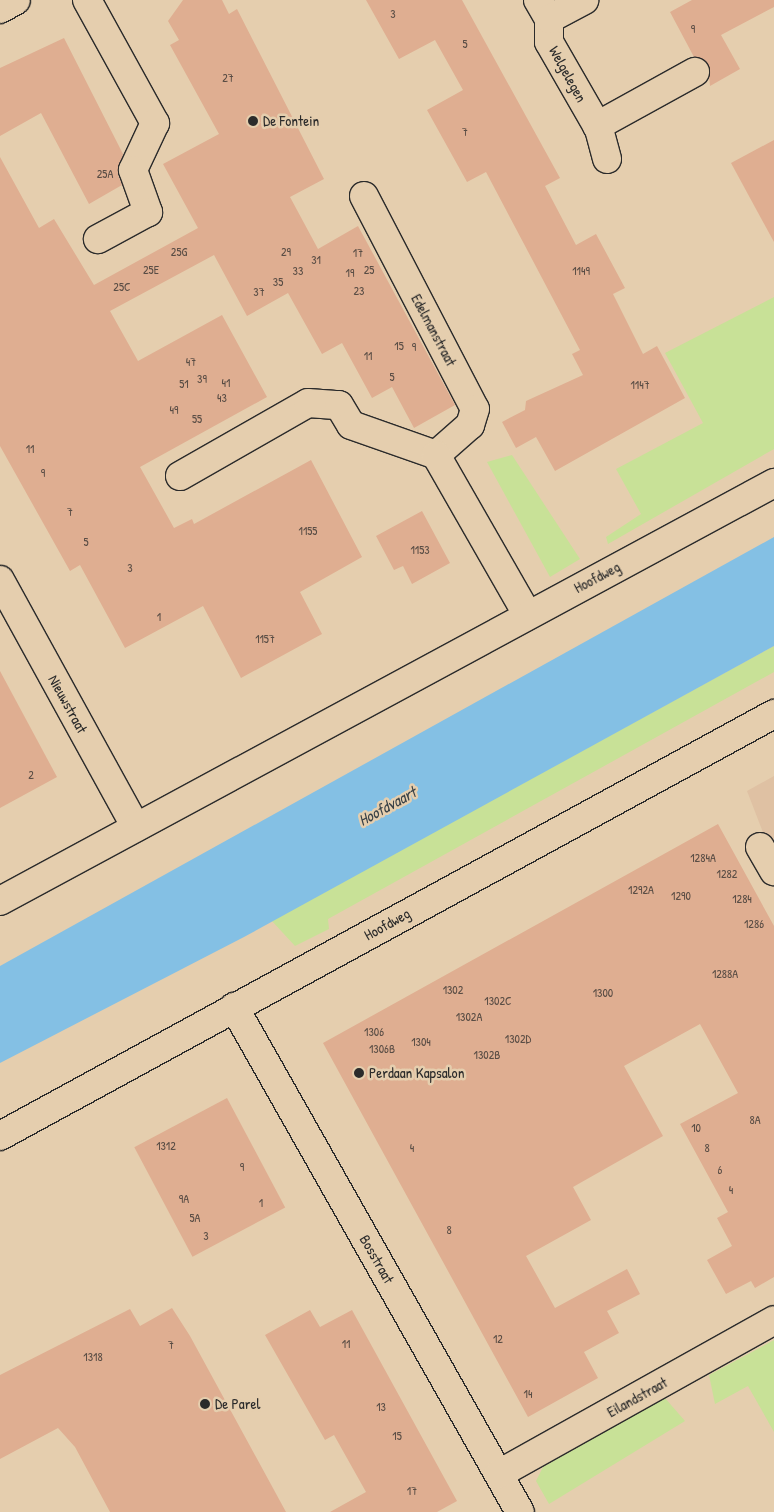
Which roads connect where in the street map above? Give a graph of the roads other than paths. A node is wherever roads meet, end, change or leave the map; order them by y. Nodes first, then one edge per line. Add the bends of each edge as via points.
1 (16, 0) edge
2 (87, 0) edge
3 (584, 0) edge
4 (0, 8) edge
5 (544, 10) edge
6 (695, 72) dead end
7 (597, 126) junction
8 (607, 159) dead end
9 (364, 196) dead end
10 (98, 239) dead end
11 (436, 455) junction
12 (180, 476) dead end
13 (774, 483) edge
14 (0, 580) edge
15 (8, 613) edge
16 (527, 614) junction
17 (774, 714) edge
18 (136, 827) junction
19 (760, 847) dead end
20 (774, 871) edge
21 (0, 901) edge
22 (234, 1007) junction
23 (0, 1136) edge
24 (774, 1320) edge
25 (499, 1474) junction
26 (520, 1512) edge

1 - 4 street
2 - 10 street via 154,123 133,170 148,212
3 - 5 street, Welgelegen
5 - 7 street, Welgelegen via 549,42
6 - 7 street
7 - 8 street, Welgelegen
9 - 11 street, Edelmanstraat via 475,409 470,426
11 - 12 street via 351,425 339,405 308,403
11 - 16 street
13 - 16 street, Hoofdweg
14 - 15 street, Nieuwstraat
15 - 18 street, Nieuwstraat
16 - 18 street, Hoofdweg
17 - 22 street, Hoofdweg
18 - 21 street, Hoofdweg
19 - 20 street
22 - 23 street, Hoofdweg
22 - 25 street, Bosstraat
24 - 25 street, Eilandstraat
25 - 26 street, Bosstraat

